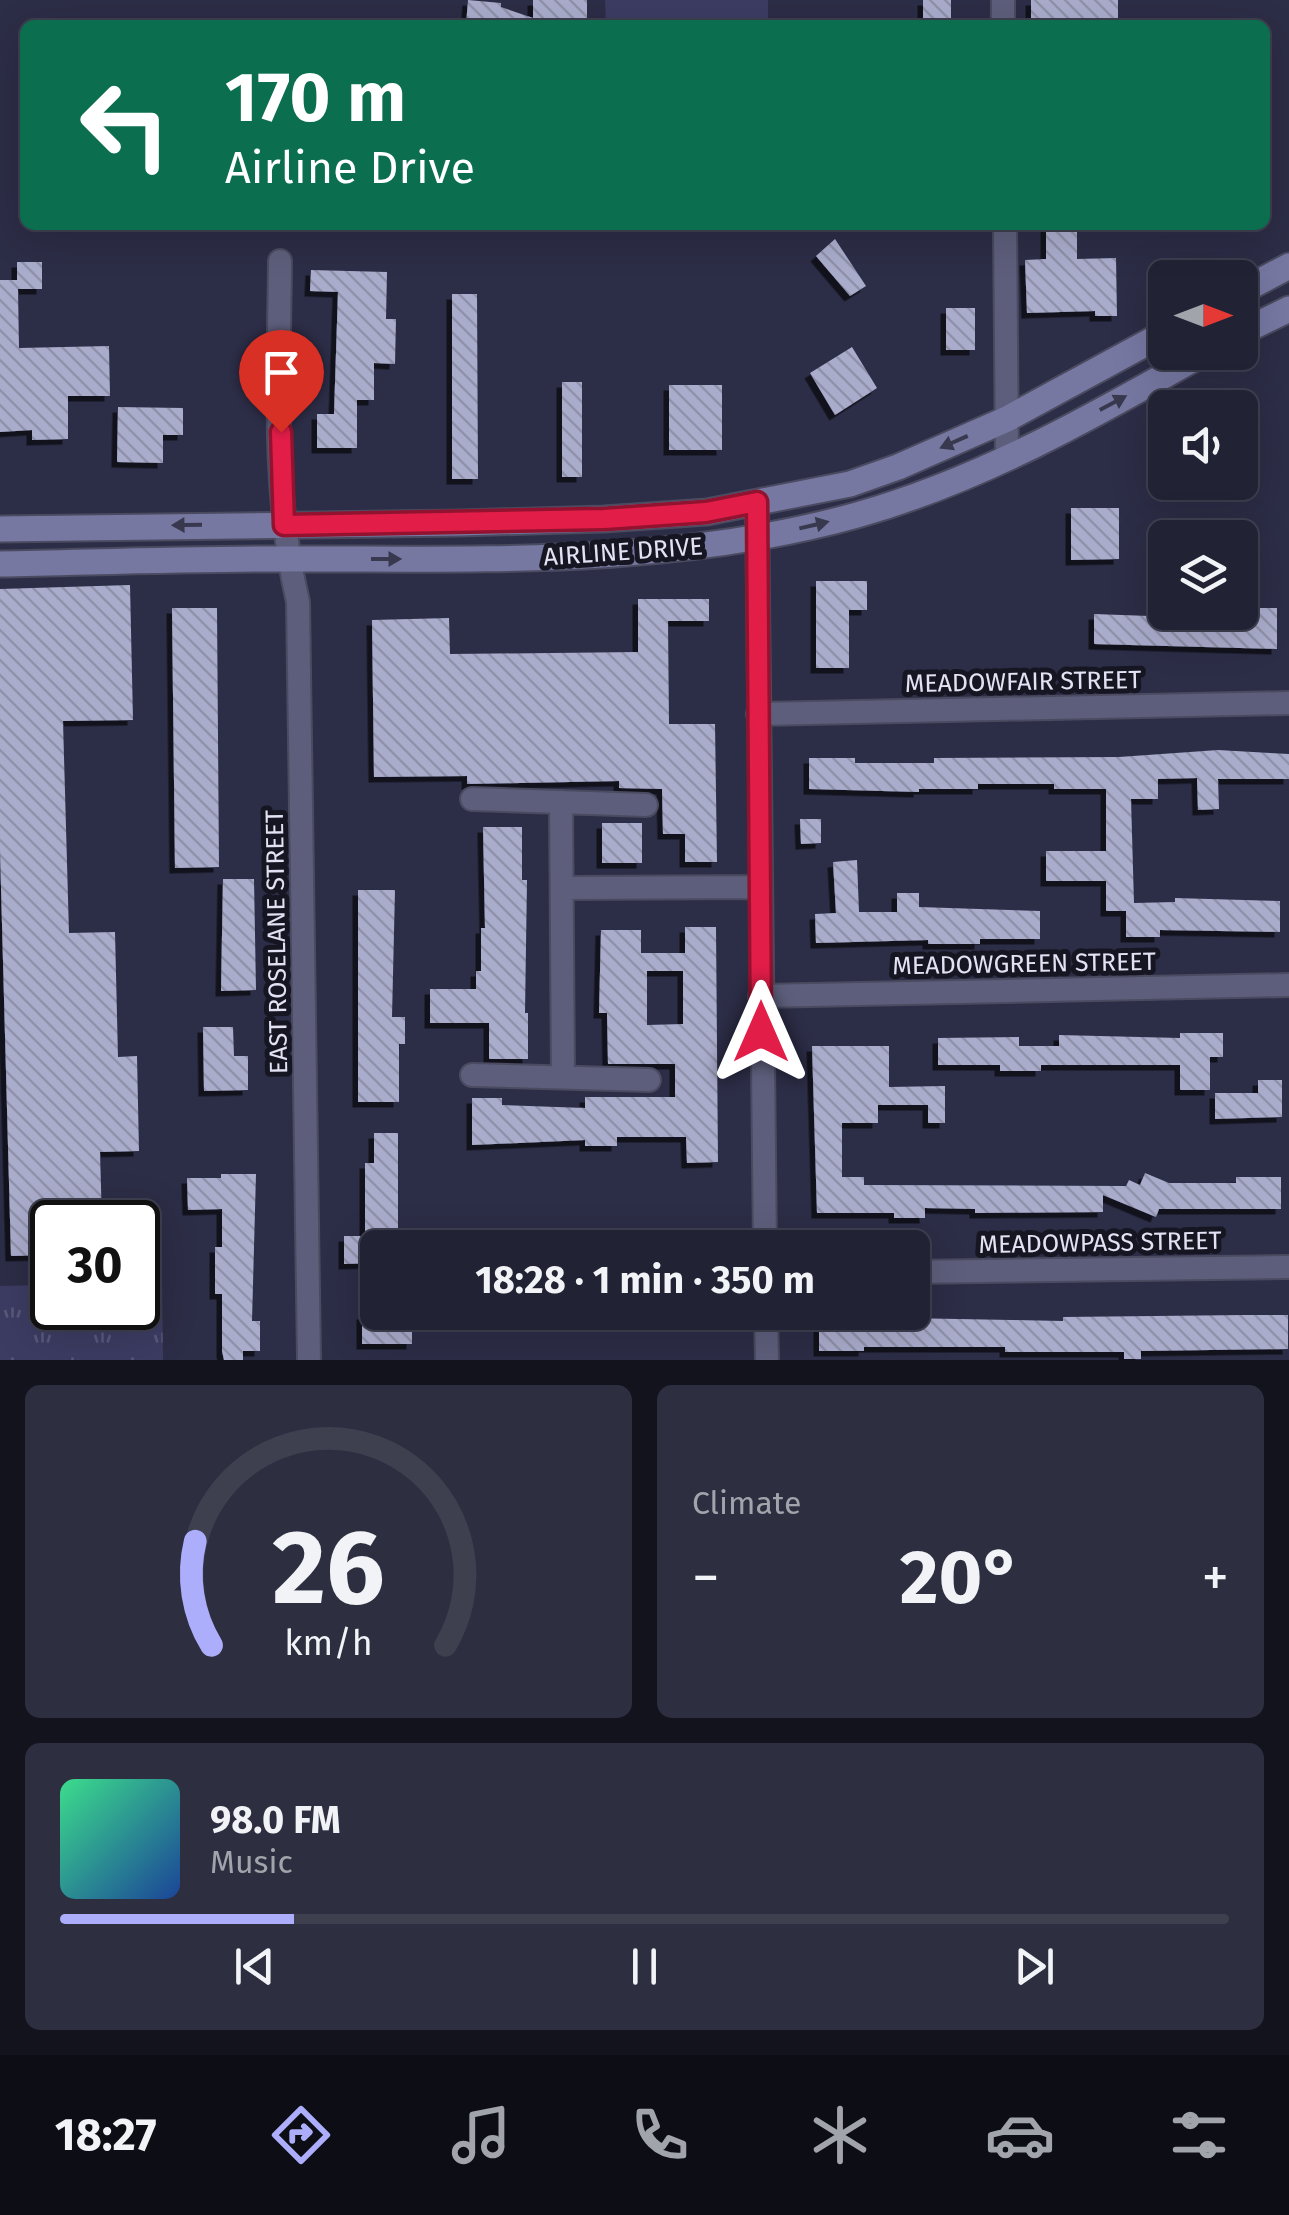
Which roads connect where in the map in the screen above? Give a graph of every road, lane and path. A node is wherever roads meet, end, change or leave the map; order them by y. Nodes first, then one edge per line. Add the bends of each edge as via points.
1 (1005, 230) edge
2 (280, 260) dead end
3 (1289, 266) edge
4 (1258, 282) edge
5 (1289, 309) edge
6 (1258, 325) edge
7 (1148, 342) edge
8 (1173, 370) edge
9 (1007, 419) junction
10 (1007, 459) junction
11 (757, 502) junction
12 (284, 525) junction
13 (0, 529) edge
14 (759, 538) junction
15 (289, 558) junction
16 (0, 564) edge
17 (1289, 703) edge
18 (758, 714) junction
19 (472, 799) dead end
20 (561, 802) junction
21 (646, 804) dead end
22 (762, 887) junction
23 (563, 888) junction
24 (1289, 985) edge
25 (760, 996) junction
26 (472, 1075) dead end
27 (563, 1078) junction
28 (648, 1080) dead end
29 (765, 1230) edge
30 (1289, 1267) edge
31 (930, 1272) edge
32 (766, 1330) edge
33 (309, 1360) edge
34 (767, 1360) edge

1 - 9 street
2 - 12 street, EAST ROSELANE STREET
3 - 4 main road
5 - 6 main road
7 - 9 main road, AIRLINE DRIVE
10 -> 8 main road, AIRLINE DRIVE
9 - 10 street
9 -> 11 main road, AIRLINE DRIVE via 850,484
14 -> 10 main road, AIRLINE DRIVE via 856,516
11 - 12 main road, AIRLINE DRIVE via 604,519
11 - 14 street
12 -> 13 main road, AIRLINE DRIVE
12 - 15 street, EAST ROSELANE STREET
15 -> 14 main road, AIRLINE DRIVE via 605,556
14 - 18 street
15 - 16 main road, AIRLINE DRIVE
15 - 33 street, EAST ROSELANE STREET via 298,602
17 - 18 street, MEADOWFAIR STREET
18 - 22 street
19 - 20 street
20 - 21 street
20 - 23 street
22 - 23 street
22 - 25 street
23 - 27 street
24 - 25 street, MEADOWGREEN STREET
25 - 29 street
26 - 27 street
27 - 28 street
30 - 31 street, MEADOWPASS STREET
32 - 34 street

